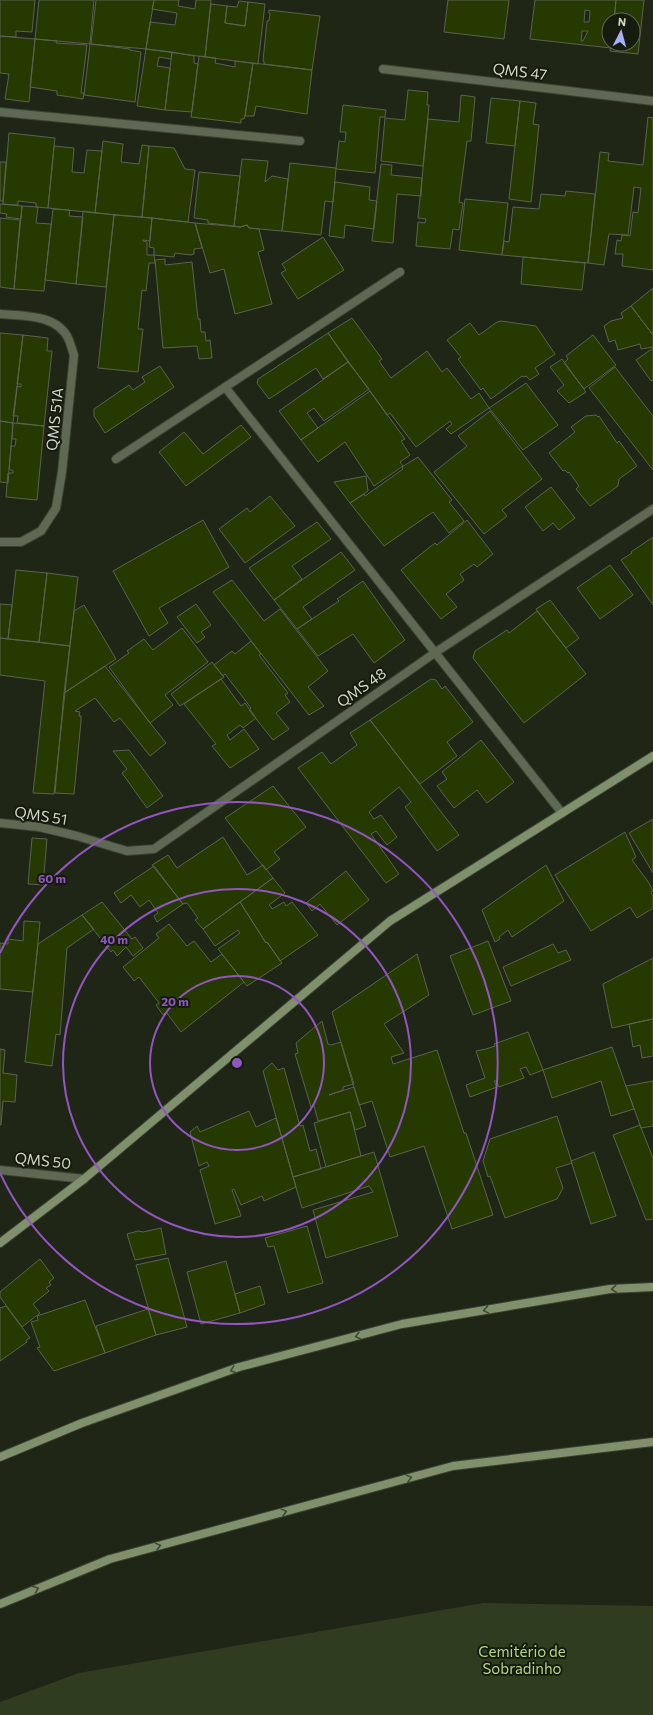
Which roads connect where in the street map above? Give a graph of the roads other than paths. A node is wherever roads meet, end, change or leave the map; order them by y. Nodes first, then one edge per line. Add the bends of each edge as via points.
1 (384, 69) dead end
2 (653, 101) edge
3 (0, 112) edge
4 (300, 141) dead end
5 (400, 272) dead end
6 (0, 314) edge
7 (225, 387) junction
8 (116, 459) dead end
9 (653, 509) edge
10 (0, 542) edge
11 (436, 652) junction
12 (653, 756) edge
13 (562, 813) junction
14 (0, 823) edge
15 (77, 836) joint
16 (0, 1170) edge
17 (84, 1179) junction
18 (0, 1243) edge
19 (653, 1287) edge
20 (653, 1442) edge
21 (0, 1457) edge
22 (0, 1604) edge

1 - 2 street, QMS 47
3 - 4 street
5 - 7 street
6 - 10 street, QMS 51A via 48,320 59,327 69,339 74,355 56,508 41,531 21,542
7 - 8 street
7 - 11 street
9 - 11 street, QMS 48
11 - 13 street
11 - 15 street, QMS 48 via 154,848 127,851
12 - 13 main road
13 - 17 main road via 390,921
14 - 15 street, QMS 51 via 39,827
16 - 17 street, QMS 50
17 - 18 main road
19 -> 21 main road via 610,1289 402,1324 240,1367 82,1423
22 -> 20 main road via 110,1559 453,1466

